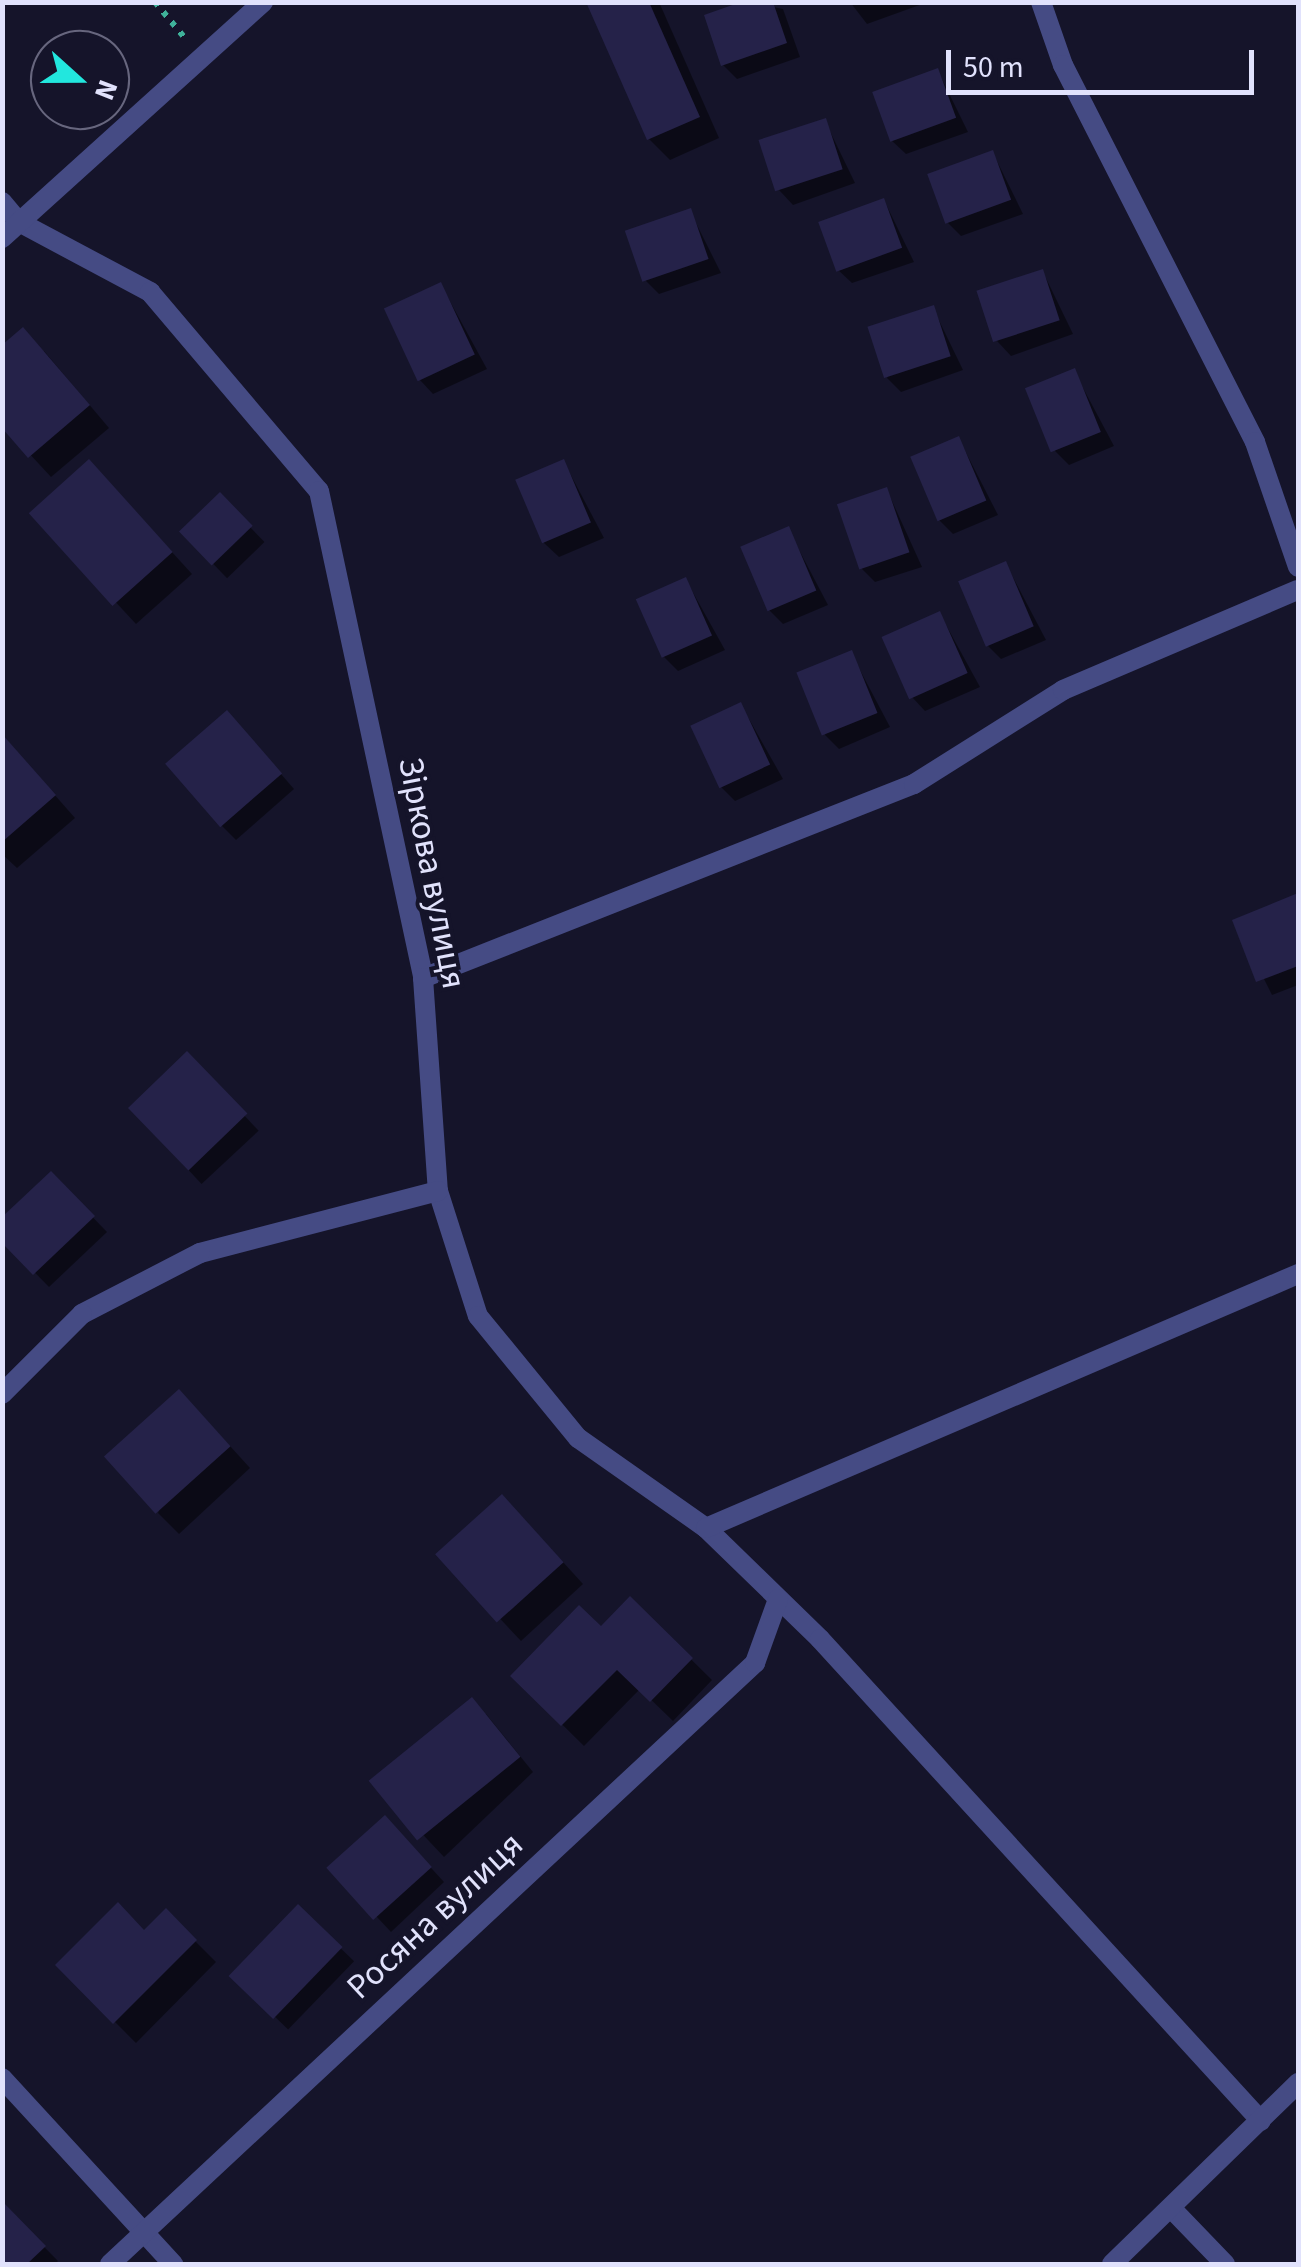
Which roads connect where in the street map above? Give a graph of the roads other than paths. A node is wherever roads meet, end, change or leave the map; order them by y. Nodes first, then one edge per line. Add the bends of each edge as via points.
1 (263, 2) edge
2 (1040, 2) edge
3 (2, 202) edge
4 (20, 222) junction
5 (2, 238) edge
6 (1298, 567) edge
7 (1298, 590) edge
8 (423, 978) junction
9 (438, 1190) junction
10 (1298, 1274) edge
11 (2, 1394) edge
12 (706, 1528) junction
13 (778, 1599) junction
14 (2, 2078) edge
15 (1298, 2084) edge
16 (1260, 2121) junction
17 (1171, 2208) junction
18 (144, 2232) junction
19 (110, 2264) edge
20 (174, 2264) edge
21 (1112, 2264) edge
22 (1226, 2264) edge

1 - 4 street
2 - 6 street via 1063,65 1255,442
3 - 4 street, Зіркова вулиця
4 - 5 street
4 - 8 street, Зіркова вулиця via 150,292 319,491
7 - 8 street via 1063,690 914,784
8 - 9 street, Зіркова вулиця
9 - 11 street via 200,1253 82,1314
9 - 12 street, Зіркова вулиця via 478,1316 578,1438
10 - 12 street
12 - 13 street, Зіркова вулиця
13 - 16 street, Зіркова вулиця
13 - 18 street, Росяна вулиця via 755,1663
14 - 18 street
15 - 16 street
16 - 17 street
17 - 21 street
17 - 22 street
18 - 19 street, Росяна вулиця
18 - 20 street

